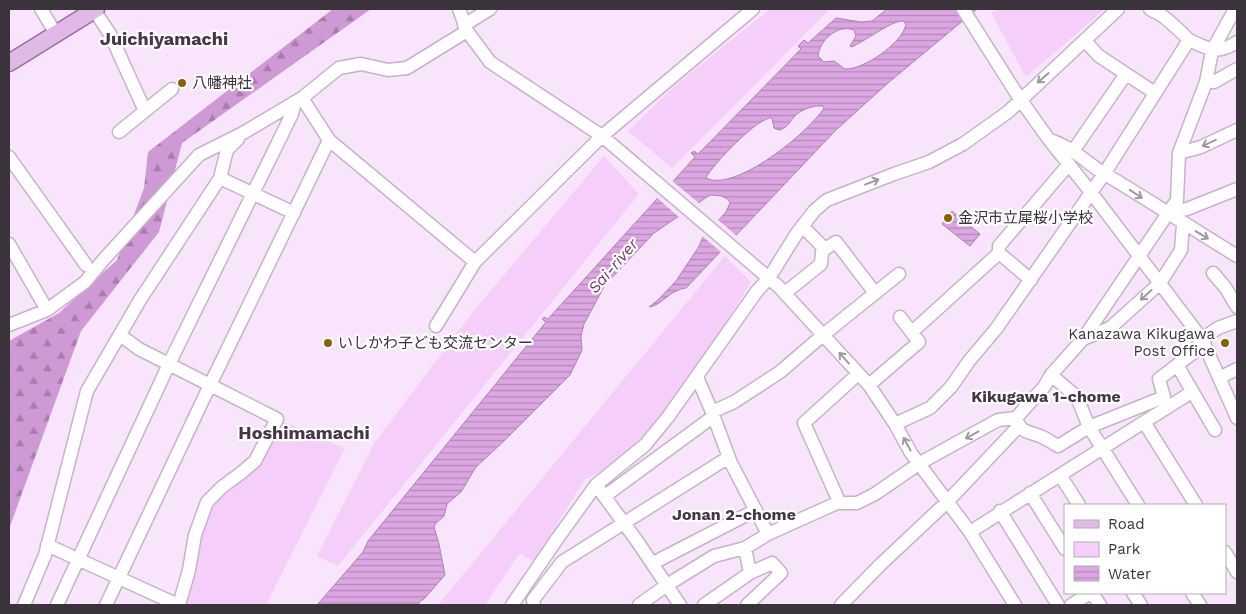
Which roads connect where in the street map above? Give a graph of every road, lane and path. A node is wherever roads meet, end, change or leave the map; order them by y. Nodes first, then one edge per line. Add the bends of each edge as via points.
1 (41, 9) edge
2 (95, 9) edge
3 (459, 9) edge
4 (490, 9) edge
5 (753, 9) edge
6 (962, 9) edge
7 (1118, 9) edge
8 (1150, 9) edge
9 (1235, 9) edge
10 (465, 28) junction
11 (56, 34) junction
12 (1189, 40) junction
13 (1085, 41) junction
14 (1237, 42) edge
15 (1212, 51) junction
16 (9, 63) edge
17 (1237, 70) edge
18 (1126, 74) junction
19 (1206, 82) junction
20 (172, 89) dead end
21 (1155, 93) junction
22 (1020, 99) junction
23 (298, 100) junction
24 (145, 111) junction
25 (1237, 130) edge
26 (118, 132) dead end
27 (243, 133) junction
28 (604, 137) junction
29 (1047, 137) junction
30 (329, 140) junction
31 (1073, 151) junction
32 (1179, 153) junction
33 (9, 157) edge
34 (1069, 164) junction
35 (1104, 174) junction
36 (220, 178) junction
37 (1237, 188) edge
38 (1090, 192) junction
39 (253, 193) junction
40 (1169, 212) junction
41 (294, 213) junction
42 (1184, 224) junction
43 (802, 226) junction
44 (9, 244) edge
45 (825, 249) junction
46 (998, 253) junction
47 (1139, 256) junction
48 (1237, 256) edge
49 (475, 262) junction
50 (86, 266) dead end
51 (1213, 273) dead end
52 (898, 274) dead end
53 (768, 276) junction
54 (1031, 280) junction
55 (1160, 283) junction
56 (785, 293) junction
57 (875, 294) junction
58 (1237, 307) edge
59 (47, 310) junction
60 (900, 317) dead end
61 (1237, 322) edge
62 (9, 325) edge
63 (436, 326) dead end
64 (912, 332) junction
65 (120, 335) junction
66 (823, 335) junction
67 (1083, 339) junction
68 (1202, 339) junction
69 (169, 364) junction
70 (1177, 365) junction
71 (1237, 369) edge
72 (858, 374) junction
73 (1052, 375) junction
74 (697, 377) junction
75 (1219, 378) junction
76 (210, 384) junction
77 (869, 385) junction
78 (1192, 392) junction
79 (713, 414) junction
80 (1237, 418) edge
81 (1018, 422) junction
82 (1144, 422) junction
83 (895, 424) junction
84 (1089, 427) junction
85 (1215, 430) dead end
86 (1101, 448) junction
87 (729, 457) junction
88 (920, 463) junction
89 (1060, 475) junction
90 (596, 485) junction
91 (1030, 493) junction
92 (605, 496) junction
93 (947, 502) junction
94 (837, 503) junction
95 (1078, 504) edge
96 (1137, 504) edge
97 (1195, 504) edge
98 (756, 510) junction
99 (1000, 511) junction
100 (624, 523) junction
101 (970, 532) junction
102 (768, 534) junction
103 (48, 545) junction
104 (1064, 547) edge
105 (745, 548) junction
106 (1226, 554) edge
107 (79, 560) junction
108 (653, 563) junction
109 (1237, 572) edge
110 (750, 573) junction
111 (119, 578) junction
112 (667, 585) junction
113 (522, 591) junction
114 (1089, 594) edge
115 (1092, 594) edge
116 (1134, 594) edge
117 (1193, 594) edge
118 (533, 603) edge
119 (24, 605) edge
120 (57, 605) edge
121 (106, 605) edge
122 (178, 605) edge
123 (512, 605) edge
124 (639, 605) edge
125 (680, 605) edge
126 (704, 605) edge
127 (747, 605) edge
128 (841, 605) edge
129 (1015, 605) edge
130 (1058, 605) edge
131 (1071, 605) edge
132 (1100, 605) edge
133 (1141, 605) edge
134 (1200, 605) edge

1 - 11 street
2 - 11 main road
2 - 24 street
3 - 10 street
4 - 10 street
5 - 28 street
6 - 22 street
7 - 13 street
8 - 12 street via 1168,20
9 - 15 street
10 - 23 street via 407,68 388,70 361,64 339,68
10 - 28 street via 490,62
11 - 16 main road
12 - 15 street
12 - 21 street
13 - 18 street via 1099,56
13 -> 22 street
14 - 15 street
15 - 19 street
17 - 19 street via 1214,82
18 - 21 street
18 - 31 street
19 - 32 street
20 - 24 street
21 - 35 street
22 - 29 street
43 -> 22 street via 827,200 929,162 963,144 1008,112
23 - 27 street
23 - 30 street
23 - 39 street
24 - 26 street
25 -> 32 street via 1201,147
27 - 36 street via 227,150
27 - 59 street via 199,155 85,282
28 - 49 street
28 - 53 street
29 - 31 street
29 - 34 street
30 - 41 street
30 - 49 street
31 - 35 street
32 - 40 street via 1176,200
33 - 50 street
34 - 38 street
34 - 46 street via 999,246
35 - 38 street
35 -> 40 street
36 - 39 street
36 - 65 street
37 - 40 street via 1186,209
38 - 47 street
38 - 54 street
39 - 41 street
39 - 69 street
40 - 42 street
40 - 47 street
41 - 76 street
42 -> 48 street
42 - 55 street via 1181,250
43 - 45 street
43 - 53 street
44 - 59 street
45 - 56 street via 820,264
45 - 57 street via 836,242
46 - 54 street
46 - 64 street
47 - 55 street
47 - 67 street
49 - 63 street
51 - 58 street
52 - 57 street
53 - 56 street
53 - 74 street
54 - 83 street via 951,387 930,408
55 -> 67 street via 1110,328
55 - 68 street
56 - 66 street
57 - 66 street
59 - 62 street
60 - 64 street
61 - 68 street via 1218,328
64 - 77 street via 919,342
65 - 69 street
65 - 103 street via 87,391
72 -> 66 street
66 - 79 street via 780,372
67 - 73 street
68 - 70 street via 1194,352
68 - 75 street
69 - 76 street
69 - 107 street
70 - 78 street
70 - 84 street via 1159,379 1164,397
71 - 75 street
72 - 77 street
72 - 94 street via 804,423
73 - 81 street
73 - 84 street via 1077,397
74 - 79 street
74 - 90 street via 645,445
75 - 80 street
76 - 111 street
76 - 122 street via 276,419 254,460 207,502 195,535
77 - 83 street
78 - 82 street
78 - 85 street
79 - 87 street
79 - 92 street
81 - 84 street via 1026,433 1058,446
81 -> 88 street via 998,420
81 - 93 street
82 - 86 street
82 - 97 street
88 -> 83 street
84 - 86 street
86 - 89 street
86 - 96 street
87 - 98 street
87 - 100 street
88 - 93 street
88 - 94 street via 857,503
89 - 91 street
89 - 95 street
90 - 92 street
90 - 113 street
91 - 99 street
91 - 104 street
92 - 100 street
93 - 101 street
93 - 128 street
94 - 102 street
98 - 102 street
98 - 108 street
99 - 101 street
99 - 130 street
100 - 108 street
100 - 118 street via 562,562
101 - 129 street
102 - 105 street
103 - 107 street
103 - 119 street
105 - 110 street
105 - 112 street via 714,556
106 - 109 street
107 - 111 street
107 - 120 street
108 - 112 street
110 - 126 street
110 - 127 street via 772,563 781,573
111 - 121 street
111 - 122 street
112 - 124 street
112 - 125 street
113 - 118 street
113 - 123 street
114 - 131 street
115 - 132 street
116 - 133 street
117 - 134 street

